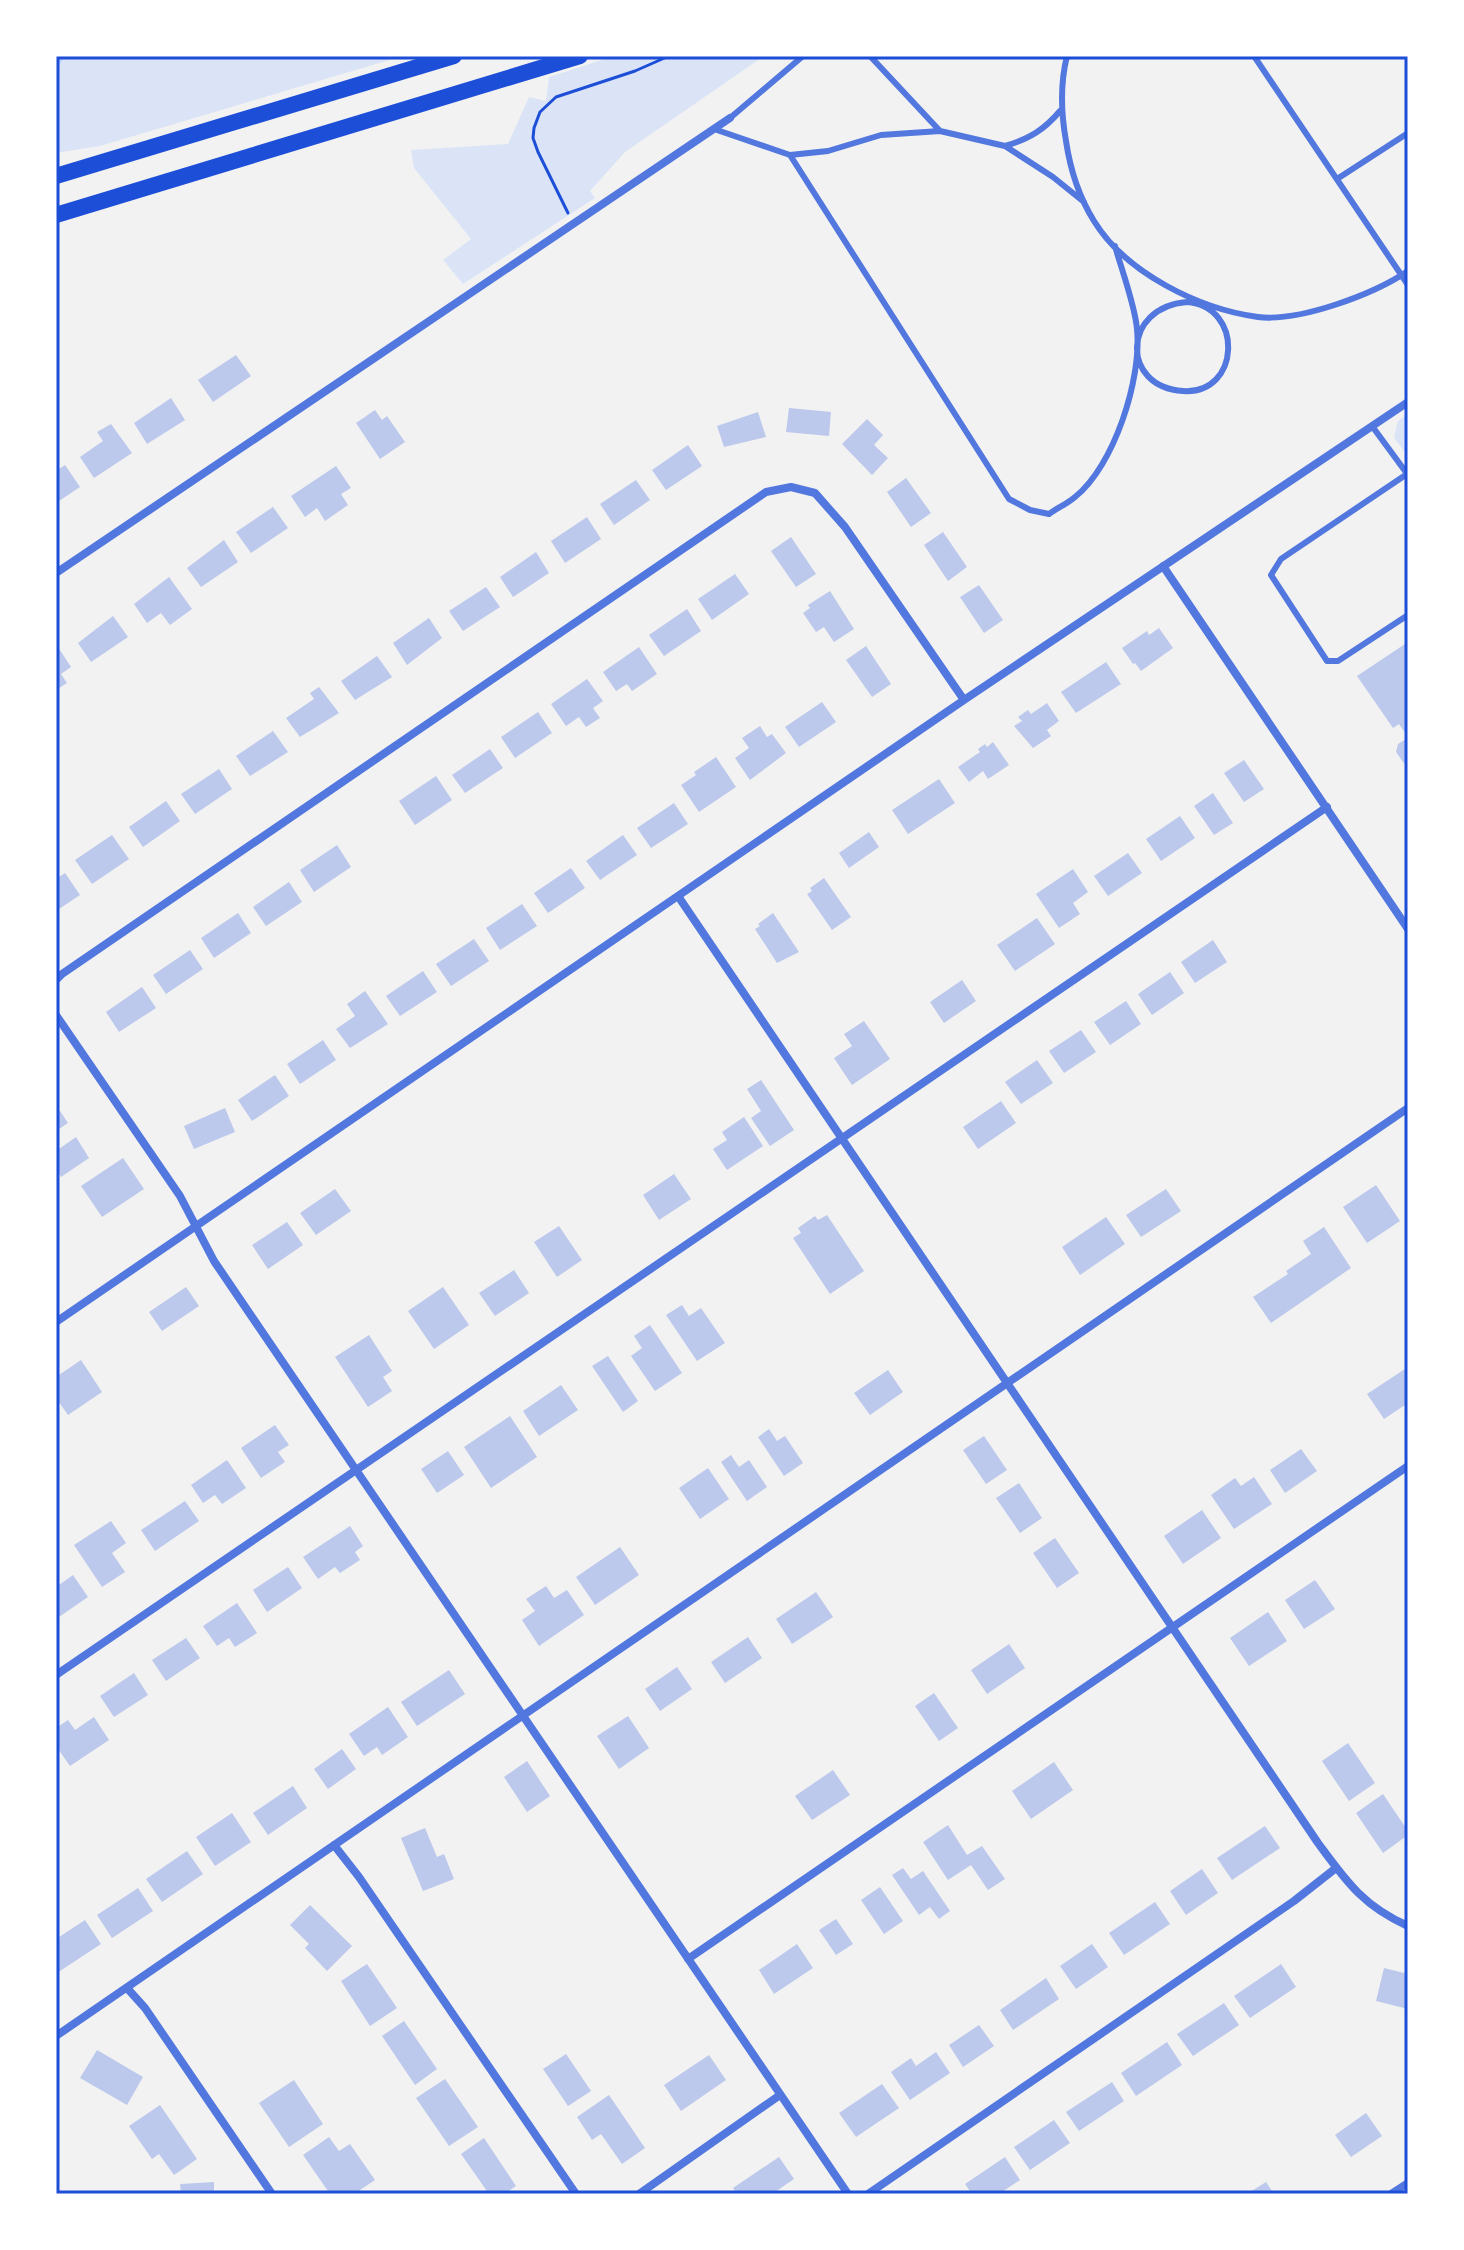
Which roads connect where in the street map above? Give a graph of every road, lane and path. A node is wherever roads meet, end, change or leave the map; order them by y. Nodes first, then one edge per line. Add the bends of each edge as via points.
1 (454, 56) edge
2 (580, 56) edge
3 (669, 56) edge
4 (803, 56) edge
5 (870, 56) edge
6 (1254, 56) edge
7 (1066, 58) edge
8 (1060, 111) junction
9 (730, 118) joint
10 (714, 129) junction
11 (940, 131) junction
12 (1408, 133) edge
13 (1005, 146) junction
14 (790, 155) junction
15 (56, 176) edge
16 (1337, 179) junction
17 (1086, 204) junction
18 (56, 215) edge
19 (574, 224) junction
20 (1115, 246) junction
21 (1405, 273) edge
22 (1408, 285) edge
23 (1202, 303) junction
24 (1137, 346) junction
25 (1408, 402) edge
26 (1372, 426) junction
27 (1408, 474) edge
28 (1163, 566) junction
29 (56, 573) edge
30 (1408, 615) edge
31 (964, 700) junction
32 (1327, 807) junction
33 (678, 896) junction
34 (1408, 929) edge
35 (56, 980) edge
36 (56, 1015) edge
37 (1408, 1108) edge
38 (843, 1139) junction
39 (195, 1226) junction
40 (56, 1322) edge
41 (1008, 1383) junction
42 (1408, 1466) edge
43 (357, 1471) junction
44 (1173, 1627) junction
45 (56, 1675) edge
46 (522, 1715) junction
47 (334, 1845) junction
48 (1336, 1868) junction
49 (1408, 1926) edge
50 (688, 1959) junction
51 (127, 1988) junction
52 (56, 2036) edge
53 (780, 2095) junction
54 (1408, 2183) edge
55 (272, 2194) edge
56 (576, 2194) edge
57 (639, 2194) edge
58 (848, 2194) edge
59 (868, 2194) edge
60 (1391, 2194) edge

1 - 15 main road
2 - 18 main road
3 - 19 path via 556,97 540,112 533,138
4 - 9 lane
5 - 11 lane
6 - 16 lane
7 - 8 lane
8 - 13 lane via 1027,140
8 - 17 lane via 1070,169
9 - 10 street
10 - 14 lane
10 - 19 street
11 - 13 lane
11 - 14 lane via 881,135 828,151
12 - 16 lane
13 - 17 lane
14 - 24 lane via 1009,499 1049,514 1076,497 1104,460 1126,412
16 - 21 lane
17 - 20 lane
19 - 29 street
20 - 23 lane via 1163,285
20 - 24 lane
21 - 22 lane
21 - 23 lane via 1308,313 1260,317
23 - 24 lane via 1172,303 1158,309 1147,318
23 - 24 lane via 1224,326 1228,341 1228,356 1214,383 1187,392 1158,384 1146,375
25 - 26 street
26 - 27 lane
26 - 28 street
27 - 30 lane via 1281,559 1271,575 1327,661 1338,661
28 - 31 street
28 - 32 street
31 - 33 street
31 - 35 street via 845,527 815,493 791,487 766,492
32 - 34 street
32 - 38 street
33 - 38 street
33 - 39 street
36 - 39 street
37 - 41 street
38 - 41 street
38 - 43 street
39 - 40 street
39 - 43 street
41 - 44 street
41 - 46 street
42 - 44 street
43 - 45 street
43 - 46 street
44 - 48 street
44 - 50 street
46 - 47 street
46 - 50 street
47 - 51 street
47 - 56 street
48 - 49 street via 1369,1905
48 - 59 street
50 - 53 street
51 - 52 street
51 - 55 street
53 - 57 street
53 - 58 street
54 - 60 street

